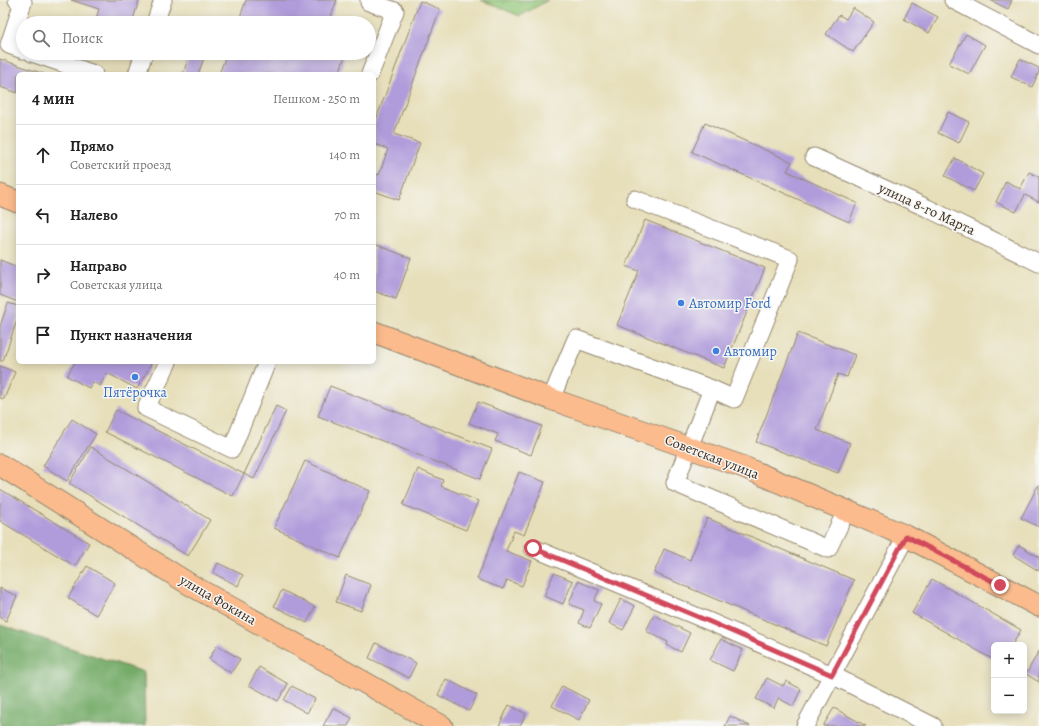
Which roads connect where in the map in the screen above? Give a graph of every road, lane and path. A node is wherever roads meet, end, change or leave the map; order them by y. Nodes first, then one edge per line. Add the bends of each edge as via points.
1 (17, 0) edge
2 (163, 0) edge
3 (369, 0) edge
4 (953, 0) edge
5 (18, 16) edge
6 (157, 16) edge
7 (16, 24) edge
8 (1039, 45) edge
9 (16, 48) edge
10 (376, 59) edge
11 (53, 60) edge
12 (142, 60) edge
13 (376, 60) edge
14 (88, 72) edge
15 (138, 72) edge
16 (371, 72) edge
17 (814, 157) dead end
18 (0, 195) edge
19 (635, 199) dead end
20 (16, 201) edge
21 (1039, 263) edge
22 (376, 333) edge
23 (167, 364) edge
24 (266, 364) edge
25 (712, 390) junction
26 (551, 400) junction
27 (690, 448) junction
28 (0, 465) edge
29 (846, 511) junction
30 (906, 536) junction
31 (533, 548) dead end
32 (1039, 606) edge
33 (832, 675) junction
34 (442, 726) edge
35 (805, 726) edge
36 (933, 726) edge

1 - 5 street via 23,2
2 - 6 street
3 - 10 street via 395,11
4 - 8 street
7 - 9 street via 9,45
11 - 14 street
12 - 15 street
13 - 16 street
17 - 21 street, улица 8-го Марта via 927,208
18 - 20 main road
19 - 25 street via 790,259 734,399
22 - 26 main road, Советская улица
23 - 24 street via 146,408 232,448
25 - 26 street via 576,338
25 - 27 street
26 - 27 main road, Советская улица
27 - 29 main road, Советская улица via 741,466
27 - 29 street via 675,483 828,549
28 - 34 main road, улица Фокина via 189,584
29 - 30 main road, Советская улица
30 - 32 main road, Советская улица
30 - 33 street
31 - 33 street
33 - 35 street
33 - 36 street

